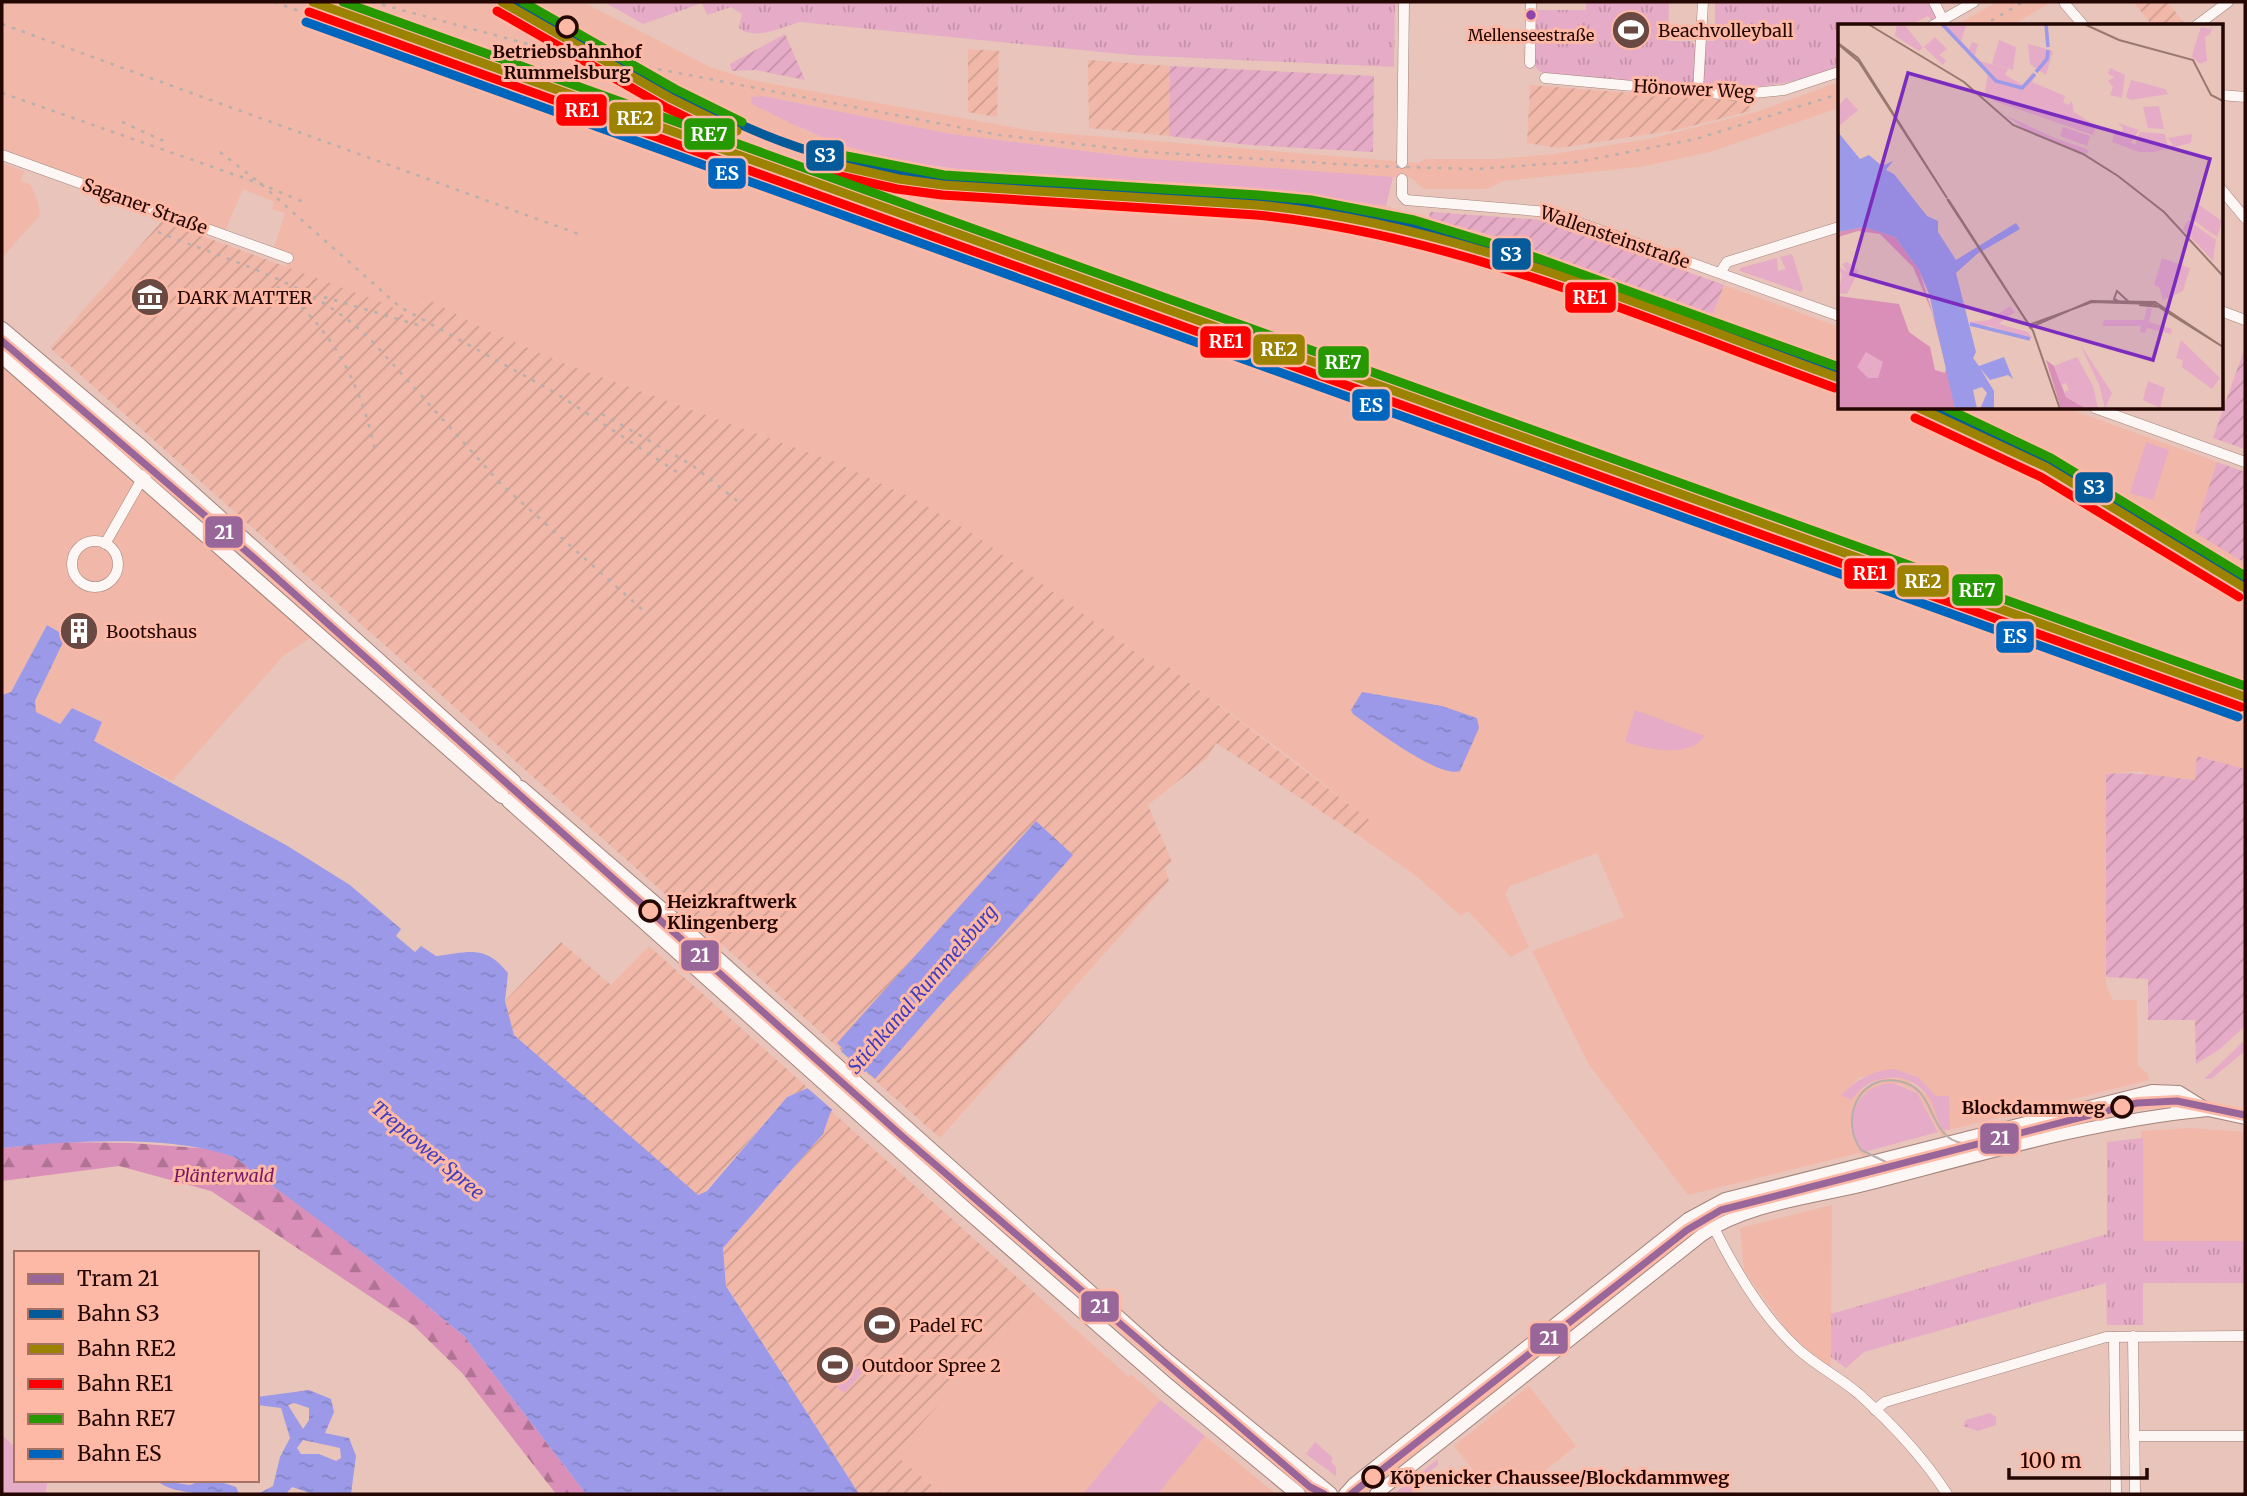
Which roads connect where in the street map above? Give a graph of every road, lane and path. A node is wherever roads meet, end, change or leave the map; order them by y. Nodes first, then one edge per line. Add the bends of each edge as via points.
1 (1404, 2) edge
2 (1531, 2) edge
3 (1703, 2) edge
4 (1934, 2) edge
5 (1974, 2) edge
6 (2228, 2) edge
7 (2065, 4) dead end
8 (1943, 20) junction
9 (1936, 24) edge
10 (2082, 24) edge
11 (2199, 24) edge
12 (1531, 63) dead end
13 (1838, 72) edge
14 (1545, 78) dead end
15 (1698, 91) junction
16 (2222, 95) edge
17 (2245, 97) edge
18 (2, 155) edge
19 (1402, 163) dead end
20 (1402, 179) dead end
21 (2222, 190) edge
22 (2245, 218) edge
23 (1838, 227) edge
24 (288, 258) dead end
25 (1720, 272) junction
26 (2222, 312) edge
27 (1838, 316) edge
28 (2245, 320) edge
29 (2, 328) edge
30 (2, 356) edge
31 (2101, 410) edge
32 (2245, 462) edge
33 (156, 463) junction
34 (142, 479) junction
35 (105, 544) junction
36 (2179, 1092) junction
37 (2208, 1110) junction
38 (2175, 1113) junction
39 (2245, 1118) edge
40 (1703, 1209) junction
41 (1714, 1228) junction
42 (2133, 1336) junction
43 (2245, 1336) edge
44 (2114, 1337) junction
45 (1875, 1410) junction
46 (2134, 1436) junction
47 (2245, 1436) edge
48 (1298, 1494) edge
49 (1330, 1494) edge
50 (1345, 1494) edge
51 (1376, 1494) edge
52 (1947, 1494) edge
53 (2116, 1494) edge
54 (2135, 1494) edge

1 - 19 street
2 - 12 street
3 - 15 street
4 - 8 street
5 - 8 street
6 - 11 street
7 - 10 street
8 - 9 street
13 - 15 street, Hönower Weg via 1784,90 1732,95
14 - 15 street, Hönower Weg
16 - 17 street
18 - 24 street, Saganer Straße
20 - 25 street, Wallensteinstraße via 1406,200 1539,210
21 - 22 street
23 - 25 street via 1727,262
25 - 27 street, Wallensteinstraße
26 - 28 street
29 - 33 main road
30 - 34 main road
31 - 32 street
33 - 34 street
33 - 49 main road via 1180,1372
34 - 35 street
34 - 48 main road via 1168,1386
35 - 35 street via 86,543 76,552 73,572 88,587 103,586 115,576 116,555
36 - 37 street
36 - 38 street
36 - 40 street via 2152,1091 1739,1194
37 - 38 street
37 - 39 street
38 - 41 street via 1864,1184 1745,1214
40 - 41 street
40 - 50 street
41 - 45 street via 1752,1292 1791,1343
41 - 51 street
42 - 43 street
42 - 44 street
42 - 46 street
44 - 45 street via 1891,1399
44 - 53 street
45 - 52 street
46 - 47 street
46 - 54 street

